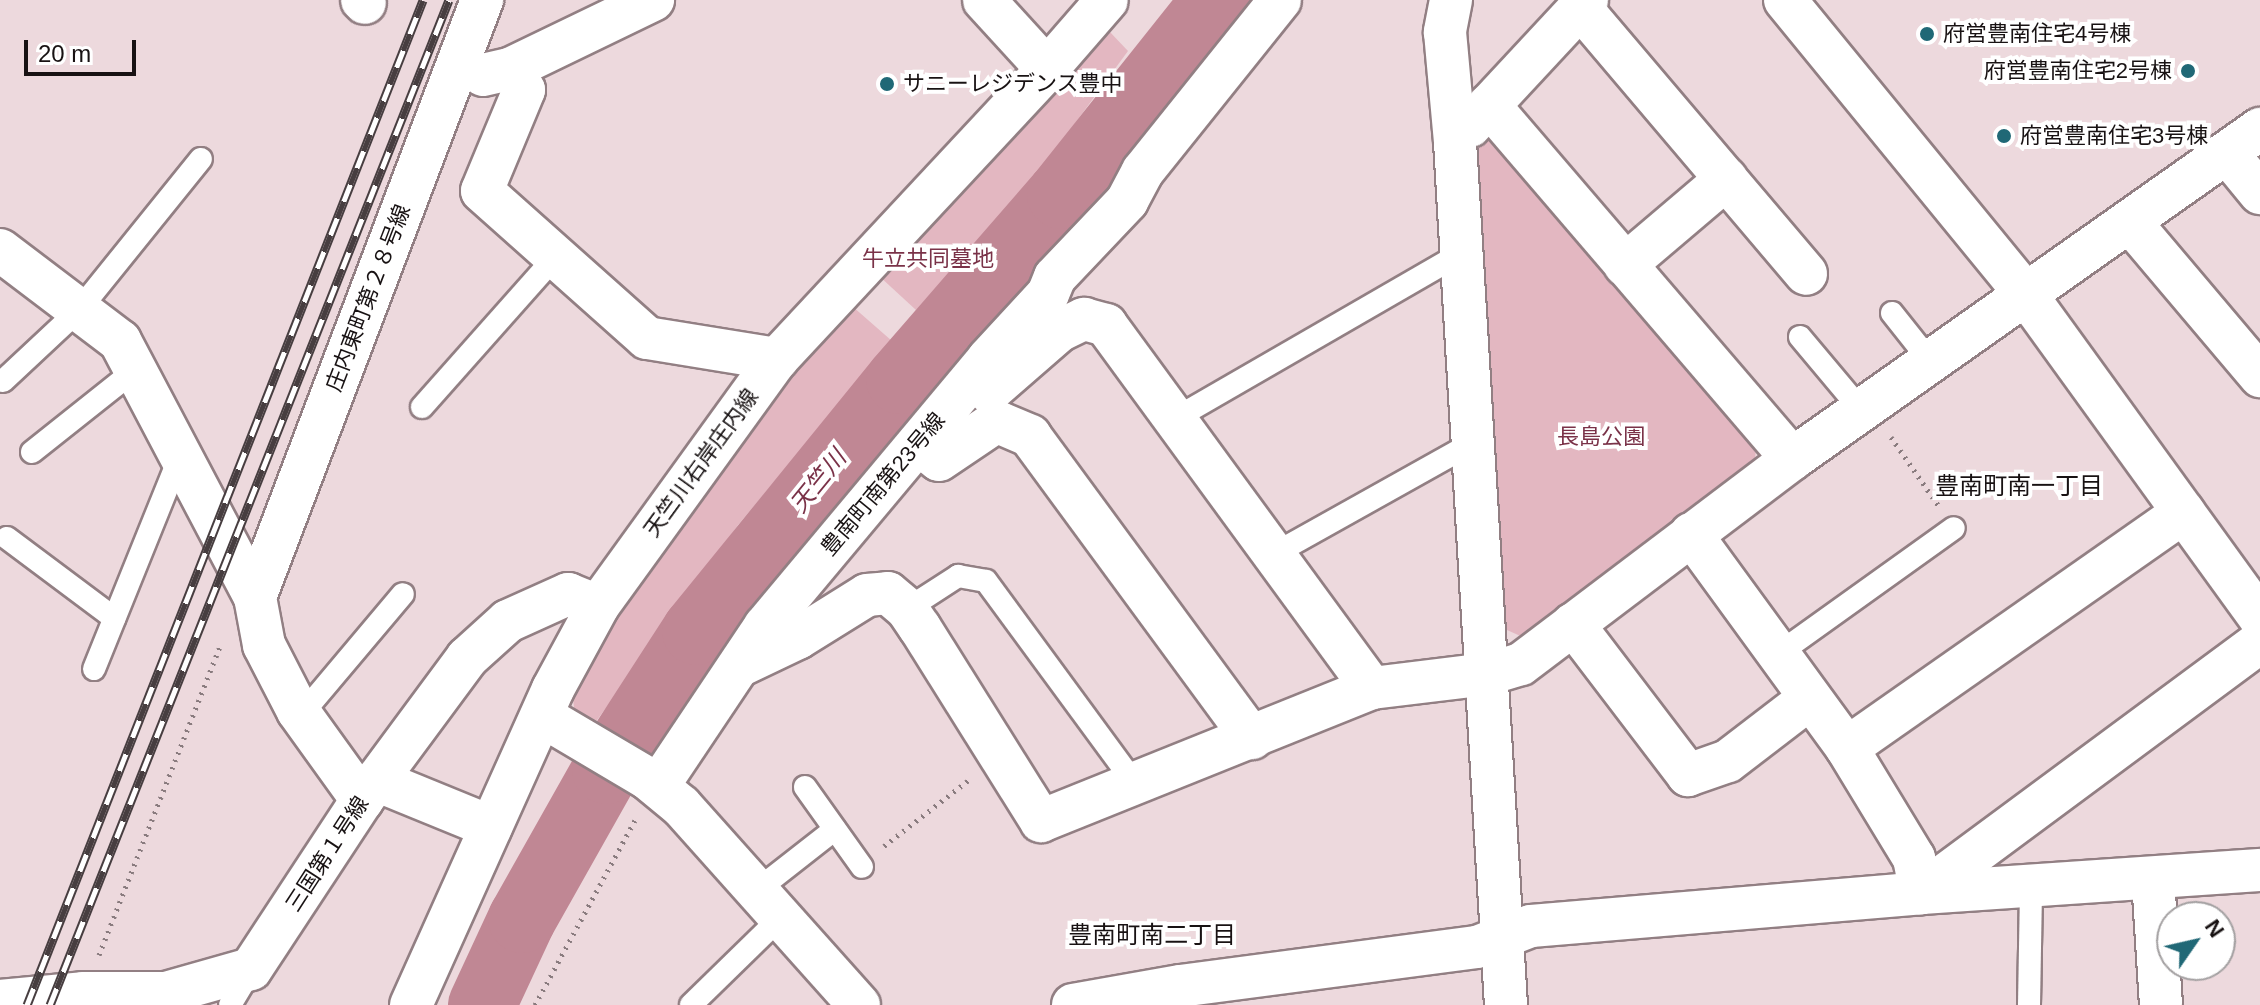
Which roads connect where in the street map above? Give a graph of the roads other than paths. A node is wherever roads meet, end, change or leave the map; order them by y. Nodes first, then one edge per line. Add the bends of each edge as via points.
1 (482, 0) edge
2 (984, 0) edge
3 (1107, 0) edge
4 (1280, 0) edge
5 (1451, 0) edge
6 (1785, 0) edge
7 (1583, 3) edge
8 (636, 4) edge
9 (510, 69) junction
10 (1047, 69) junction
11 (449, 83) junction
12 (1489, 105) junction
13 (2243, 141) edge
14 (1455, 142) junction
15 (201, 159) dead end
16 (1726, 179) junction
17 (2260, 193) edge
18 (2130, 222) junction
19 (0, 250) edge
20 (1462, 253) junction
21 (555, 257) junction
22 (1625, 265) junction
23 (1806, 274) dead end
24 (2027, 296) junction
25 (79, 310) junction
26 (1892, 313) dead end
27 (1800, 337) dead end
28 (777, 359) junction
29 (1931, 362) junction
30 (135, 370) junction
31 (2260, 376) edge
32 (3, 381) dead end
33 (422, 407) dead end
34 (1865, 408) junction
35 (1176, 418) junction
36 (926, 434) junction
37 (1474, 442) junction
38 (32, 452) dead end
39 (180, 456) junction
40 (1792, 459) junction
41 (2184, 512) junction
42 (1954, 528) road end
43 (1691, 534) junction
44 (7, 538) dead end
45 (1274, 554) junction
46 (403, 594) dead end
47 (897, 595) junction
48 (255, 597) junction
49 (598, 606) junction
50 (114, 618) junction
51 (2260, 618) edge
52 (1573, 624) junction
53 (2260, 642) edge
54 (1778, 654) junction
55 (739, 666) junction
56 (94, 669) dead end
57 (1488, 674) junction
58 (1372, 688) junction
59 (1810, 698) junction
60 (301, 715) junction
61 (542, 716) junction
62 (1252, 738) junction
63 (1847, 748) junction
64 (652, 782) junction
65 (1135, 784) junction
66 (805, 787) dead end
67 (369, 790) junction
68 (491, 827) junction
69 (835, 829) junction
70 (861, 866) road end
71 (2260, 870) edge
72 (2153, 878) junction
73 (2031, 886) junction
74 (1921, 893) junction
75 (768, 904) junction
76 (1503, 936) junction
77 (251, 969) junction
78 (0, 1001) edge
79 (230, 1005) edge
80 (411, 1005) edge
81 (691, 1005) edge
82 (859, 1005) edge
83 (1073, 1005) edge
84 (1506, 1005) edge
85 (2029, 1005) edge
86 (2161, 1005) edge

1 - 11 street, 庄内東町第２８号線
2 - 10 street
3 - 10 street, 天竺川右岸庄内線
4 - 36 street, 豊南町南第23号線 via 1143,171 1127,201 1055,277 1048,294
5 - 14 street via 1445,32
6 - 24 street
7 - 12 street
7 - 16 street
8 - 9 street
9 - 11 street
9 - 21 street via 524,90 482,191
10 - 28 street, 天竺川右岸庄内線
11 - 48 street, 庄内東町第２８号線
12 - 14 street
12 - 22 street
13 - 17 street
13 - 18 street
14 - 20 street
15 - 25 lane
16 - 22 street
16 - 23 street
18 - 24 street
18 - 31 street
19 - 25 street
20 - 35 lane
20 - 37 street
21 - 28 street via 647,338
21 - 33 lane
22 - 40 street
24 - 29 street
24 - 41 street
25 - 30 street via 120,341
25 - 32 lane
26 - 29 lane
27 - 34 lane
28 - 49 street, 天竺川右岸庄内線
29 - 34 street
30 - 38 lane
30 - 39 street
34 - 40 street
35 - 36 street via 1115,333 1095,319 1084,319 1059,331 969,408
35 - 45 street
36 - 55 street, 豊南町南第23号線 via 854,530 765,626
36 - 62 street via 939,460 991,425 1000,423 1030,436
37 - 45 lane
37 - 57 street
39 - 48 street
39 - 50 lane
40 - 43 street
41 - 51 street
41 - 63 street
42 - 54 lane
43 - 52 street
43 - 54 street
44 - 50 lane
45 - 58 street
46 - 60 lane
47 - 55 street via 867,595 798,638
47 - 65 lane via 958,576 986,581
47 - 65 street via 1041,821
48 - 60 street via 264,645
49 - 61 street, 天竺川右岸庄内線
49 - 67 street, 三国第１号線 via 568,594 508,621 467,658
50 - 56 lane
52 - 57 street via 1521,664
52 - 59 street via 1688,775 1728,761
53 - 74 street
54 - 59 street
55 - 64 street, 豊南町南第23号線
57 - 58 street
57 - 76 street
58 - 62 street
59 - 63 street
60 - 67 street
61 - 64 street
61 - 68 street, 天竺川右岸庄内線
62 - 65 street
63 - 74 street via 1914,858
64 - 75 street via 681,806
66 - 69 lane
67 - 68 street
67 - 77 street, 三国第１号線
68 - 80 street, 天竺川右岸庄内線
69 - 70 lane
69 - 75 lane
71 - 72 street
72 - 73 street
72 - 86 street
73 - 74 street
73 - 85 lane
74 - 76 street via 1531,926
75 - 81 lane
75 - 82 street
76 - 83 street via 1477,947
76 - 84 street
77 - 78 street via 166,993
77 - 79 lane

